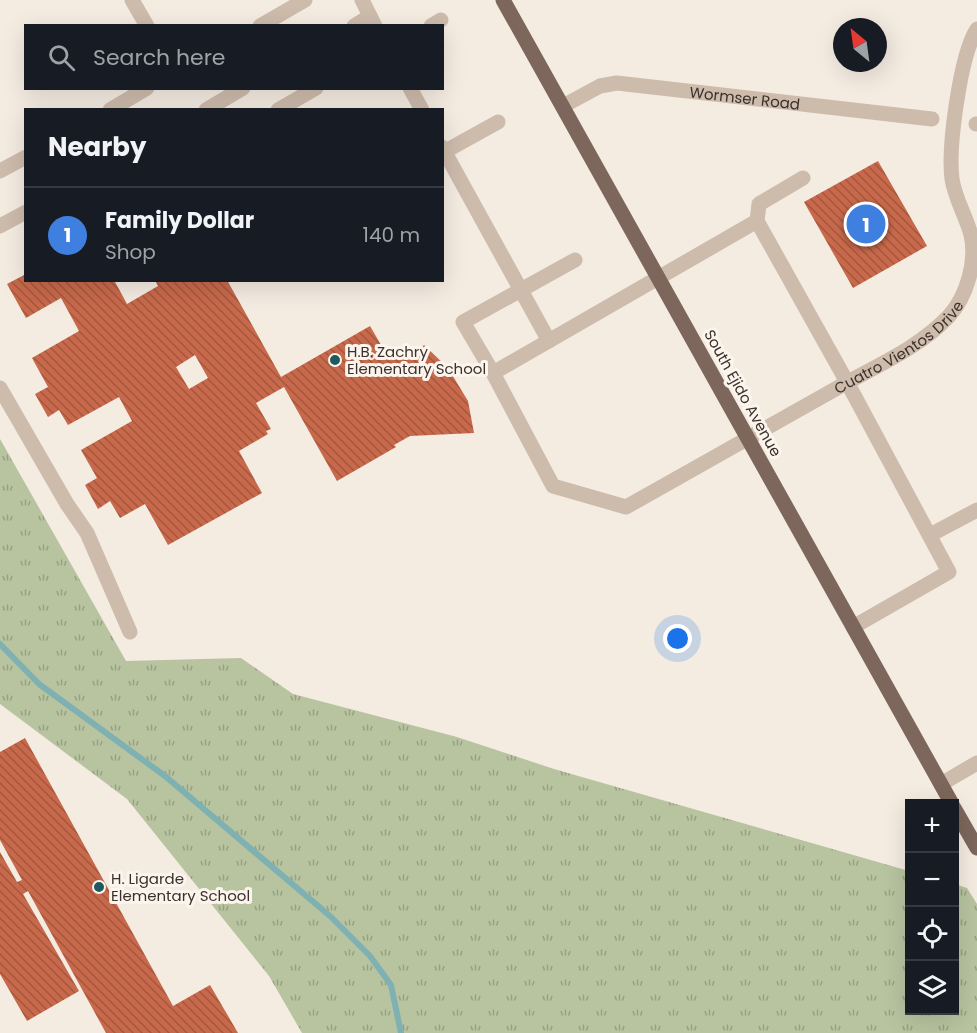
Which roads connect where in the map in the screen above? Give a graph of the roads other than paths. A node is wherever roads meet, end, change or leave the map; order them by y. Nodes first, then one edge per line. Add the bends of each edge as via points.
1 (132, 0) edge
2 (305, 0) edge
3 (362, 0) edge
4 (503, 0) edge
5 (373, 21) edge
6 (146, 24) edge
7 (263, 24) edge
8 (977, 29) edge
9 (144, 90) edge
10 (240, 90) edge
11 (313, 90) edge
12 (411, 90) edge
13 (562, 106) junction
14 (113, 108) edge
15 (209, 108) edge
16 (281, 108) edge
17 (421, 108) edge
18 (932, 119) dead end
19 (498, 122) dead end
20 (444, 150) edge
21 (444, 153) edge
22 (24, 158) edge
23 (0, 171) edge
24 (803, 178) dead end
25 (24, 213) edge
26 (757, 221) junction
27 (0, 226) edge
28 (575, 260) dead end
29 (659, 278) junction
30 (521, 290) junction
31 (549, 341) junction
32 (493, 373) junction
33 (847, 382) junction
34 (0, 388) edge
35 (748, 439) junction
36 (977, 510) edge
37 (930, 535) junction
38 (853, 627) junction
39 (130, 632) dead end
40 (977, 763) edge
41 (941, 784) junction
42 (949, 799) edge
43 (959, 817) edge
44 (977, 848) edge

1 - 6 street
2 - 7 street
3 - 5 street
4 - 13 main road, South Ejido Avenue
8 - 33 street, Cuatro Vientos Drive via 962,69 952,158 954,188 971,236 971,262 963,293 950,315 928,334
9 - 14 street
10 - 15 street
11 - 16 street
12 - 17 street
13 - 18 street, Wormser Road via 600,86 617,83
13 - 29 main road, South Ejido Avenue
19 - 20 street
21 - 30 street
22 - 23 street
24 - 26 street via 759,204
25 - 27 street
26 - 29 street
26 - 33 street
28 - 30 street
29 - 31 street
29 - 35 main road, South Ejido Avenue
30 - 31 street
30 - 32 street, Cuatro Vientos Drive via 463,322
31 - 32 street
32 - 35 street, Cuatro Vientos Drive via 553,486 626,507
33 - 35 street, Cuatro Vientos Drive
33 - 37 street
34 - 39 street via 87,533
35 - 38 main road, South Ejido Avenue
36 - 37 street
37 - 38 street via 949,572
38 - 41 main road, South Ejido Avenue
40 - 41 street
41 - 42 main road, South Ejido Avenue
43 - 44 main road

